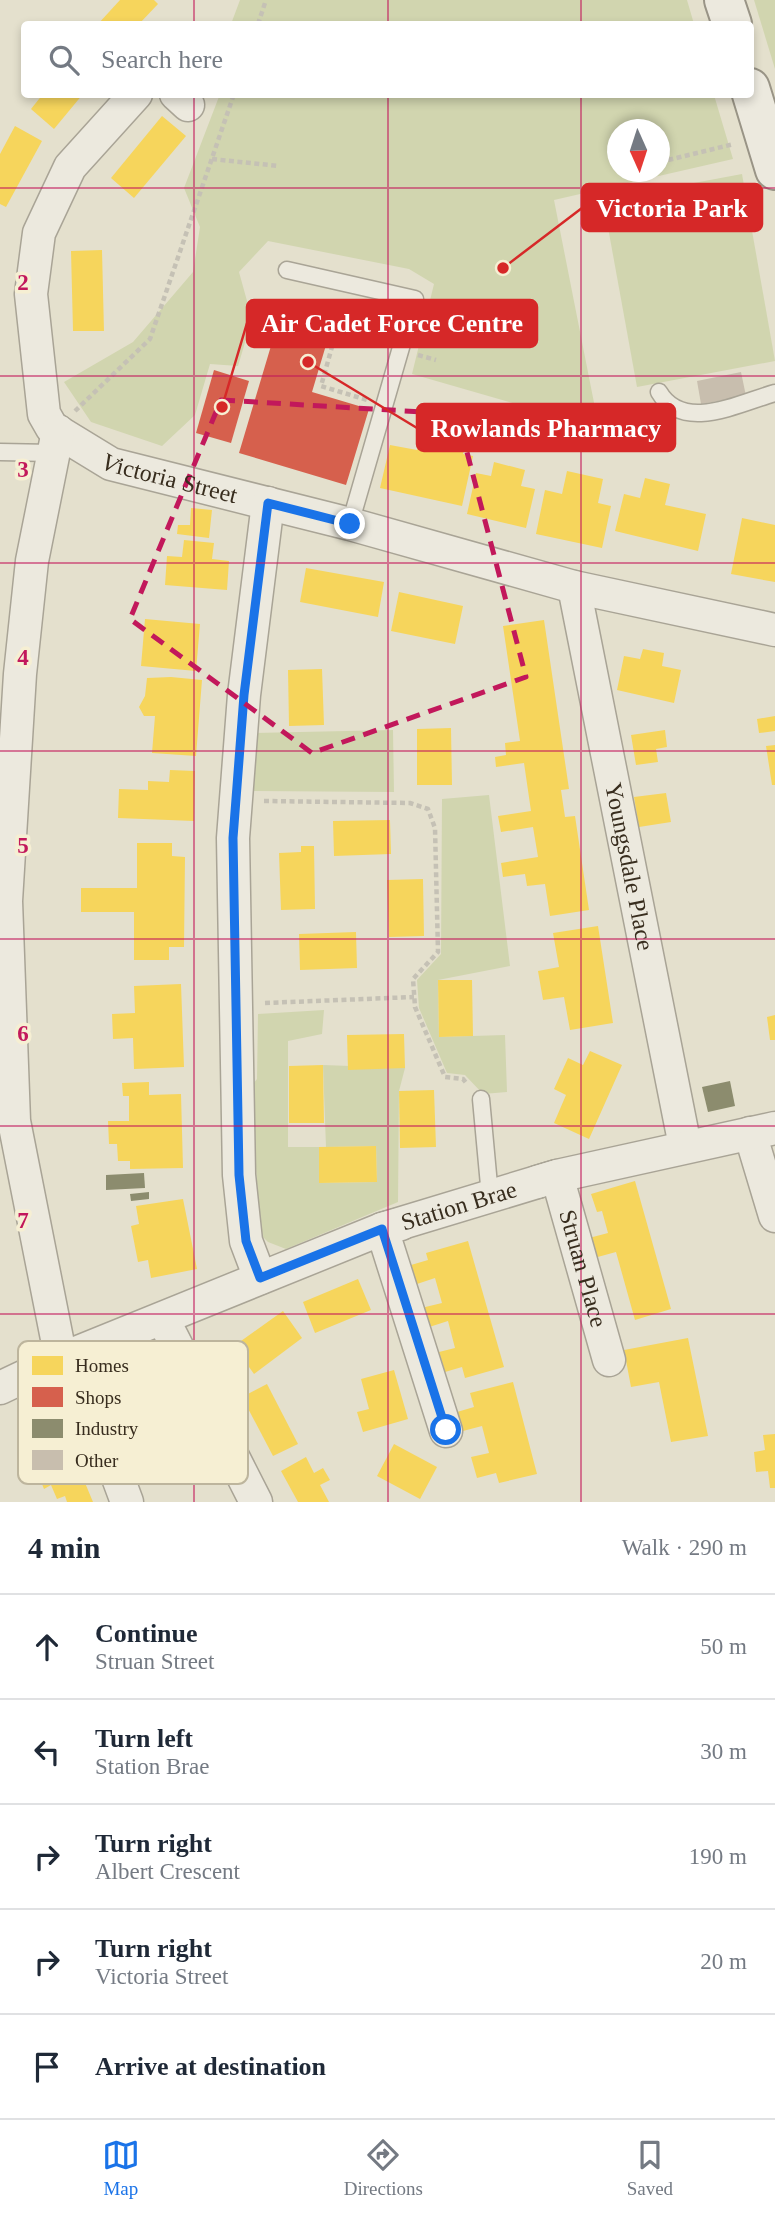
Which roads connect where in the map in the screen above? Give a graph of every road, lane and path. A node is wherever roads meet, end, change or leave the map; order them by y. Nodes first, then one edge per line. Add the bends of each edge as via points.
1 (266, 0) edge
2 (724, 0) edge
3 (259, 21) edge
4 (731, 21) edge
5 (132, 98) edge
6 (233, 98) edge
7 (754, 98) edge
8 (702, 153) dead end
9 (212, 159) junction
10 (670, 160) edge
11 (279, 166) dead end
12 (775, 170) edge
13 (287, 270) dead end
14 (337, 329) dead end
15 (659, 392) dead end
16 (775, 393) edge
17 (374, 402) dead end
18 (62, 432) junction
19 (0, 452) edge
20 (268, 503) junction
21 (350, 524) junction
22 (574, 587) junction
23 (775, 630) edge
24 (236, 801) junction
25 (414, 997) junction
26 (236, 1004) junction
27 (481, 1099) joint
28 (762, 1131) edge
29 (685, 1146) junction
30 (557, 1176) junction
31 (490, 1196) junction
32 (775, 1216) edge
33 (382, 1229) junction
34 (260, 1278) junction
35 (163, 1319) junction
36 (64, 1341) edge
37 (106, 1341) edge
38 (174, 1341) edge
39 (609, 1360) dead end
40 (18, 1379) edge
41 (0, 1388) edge
42 (446, 1430) dead end
43 (120, 1484) edge
44 (247, 1484) edge
45 (127, 1502) edge
46 (256, 1502) edge

1 - 3 path
2 - 4 main road
5 - 18 street via 70,167 39,233 31,294 44,414
6 - 9 path
7 - 12 main road
8 - 10 path
9 - 11 path
9 - 18 path via 149,339
13 - 21 lane via 415,299
14 - 17 path via 321,386
15 - 16 lane via 678,412 692,415
18 - 19 lane
18 - 20 street, Victoria Street via 111,464
18 - 36 street via 32,561 6,901 14,1121
20 - 21 street, Victoria Street
20 - 24 street
21 - 22 street, Victoria Street
22 - 23 street, Victoria Street
22 - 29 street, Youngsdale Place
24 - 25 path via 411,803 428,809 435,828 438,952 413,979
24 - 26 street
25 - 26 path
25 - 27 path via 444,1077 463,1079
26 - 34 street via 239,1175 246,1241
27 - 31 lane
28 - 29 street, Station Brae
28 - 32 street
29 - 30 street, Station Brae
30 - 31 street, Station Brae
30 - 33 street
30 - 39 street, Struan Place
31 - 33 street, Station Brae
33 - 34 street, Station Brae
33 - 42 street
34 - 35 street, Station Brae
35 - 37 street, Station Brae
35 - 38 street
40 - 41 street, Station Brae
43 - 45 street
44 - 46 street

